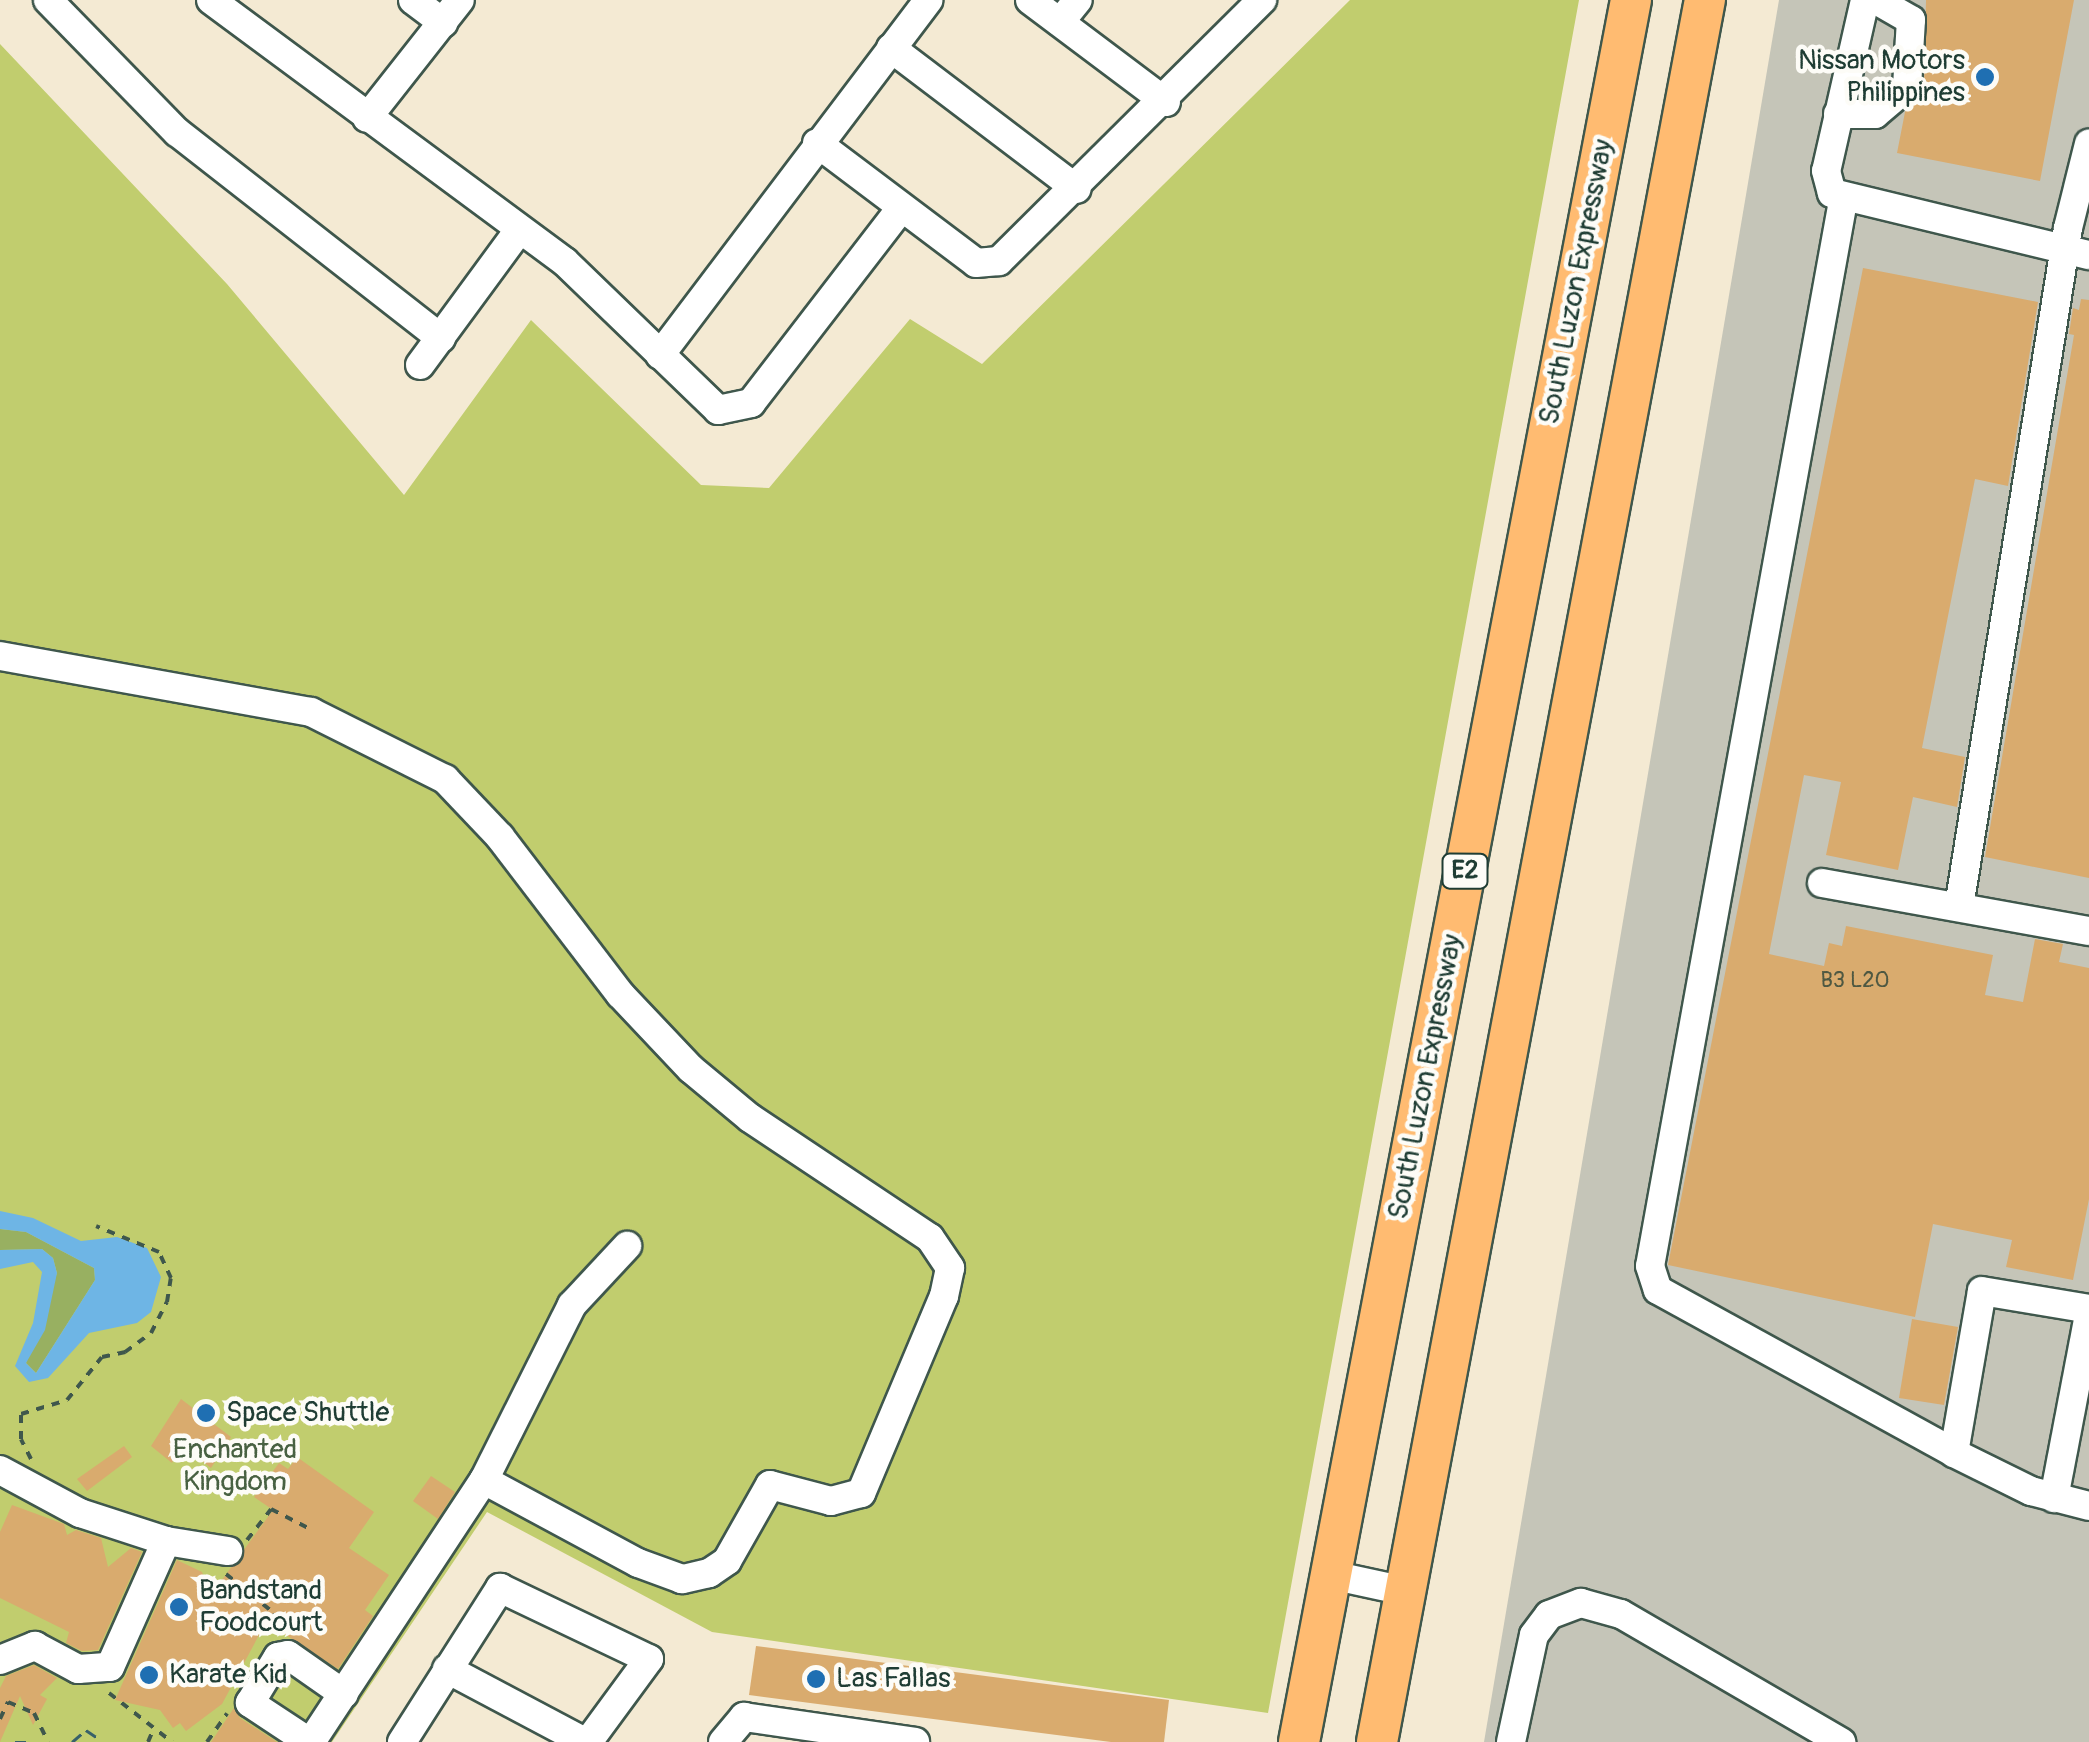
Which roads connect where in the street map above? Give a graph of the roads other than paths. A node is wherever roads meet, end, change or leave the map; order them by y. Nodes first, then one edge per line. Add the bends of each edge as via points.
1 (48, 0) edge
2 (211, 0) edge
3 (413, 0) edge
4 (928, 0) edge
5 (1030, 0) edge
6 (1262, 0) edge
7 (1631, 0) edge
8 (1705, 0) edge
9 (1866, 0) edge
10 (1876, 0) edge
11 (452, 11) edge
12 (1069, 11) edge
13 (890, 48) junction
14 (1166, 102) junction
15 (1838, 114) junction
16 (367, 118) junction
17 (817, 143) junction
18 (2089, 144) edge
19 (1078, 189) junction
20 (1842, 201) junction
21 (902, 208) junction
22 (519, 230) junction
23 (2077, 253) edge
24 (440, 338) junction
25 (660, 355) junction
26 (420, 365) dead end
27 (0, 656) edge
28 (1822, 883) dead end
29 (1959, 907) junction
30 (2089, 931) edge
31 (627, 1246) dead end
32 (2089, 1312) edge
33 (1954, 1453) junction
34 (10, 1476) edge
35 (484, 1480) junction
36 (2054, 1498) junction
37 (2089, 1506) edge
38 (166, 1541) junction
39 (228, 1552) road end
40 (1331, 1575) junction
41 (1405, 1591) junction
42 (0, 1660) edge
43 (447, 1669) junction
44 (344, 1694) junction
45 (1799, 1732) edge
46 (804, 1734) edge
47 (310, 1742) edge
48 (402, 1742) edge
49 (586, 1742) edge
50 (723, 1742) edge
51 (915, 1742) edge
52 (1299, 1742) edge
53 (1377, 1742) edge
54 (1511, 1742) edge
55 (1841, 1742) edge

1 - 24 street via 176,132
2 - 16 street
3 - 11 street
4 - 13 street
5 - 12 street
6 - 14 street
7 - 40 highway, South Luzon Expressway / E2
8 - 41 highway
9 - 15 street
10 - 15 street via 1911,20 1907,87 1875,114
11 - 16 street
12 - 14 street
13 - 17 street
13 - 19 street
14 - 19 street
15 - 20 street via 1826,171 1832,193
16 - 22 street
17 - 21 street
17 - 25 street
18 - 23 street
19 - 21 street via 988,265
20 - 23 street
20 - 33 street via 1650,1266 1658,1290
21 - 25 street via 751,403 718,410
22 - 24 street
22 - 25 street via 565,262
23 - 29 street
24 - 26 street
27 - 35 street via 311,712 445,779 500,838 620,994 691,1069 750,1118 930,1238 950,1268 860,1493 831,1501 770,1485 727,1561 709,1573 682,1578 638,1563
28 - 29 street
29 - 30 street
31 - 35 street via 572,1305
32 - 33 street via 1982,1292
32 - 36 street
33 - 36 street
34 - 38 street via 80,1513
35 - 44 street
36 - 37 street
38 - 39 street
38 - 42 street via 110,1667 95,1672 35,1646
40 - 41 street
40 - 52 highway, South Luzon Expressway / E2
41 - 53 highway
43 - 48 street
43 - 49 street
43 - 49 street via 500,1588 650,1659
44 - 47 street
44 - 47 street via 288,1655 278,1657 250,1700
45 - 54 street via 1622,1614 1581,1603 1549,1614 1534,1635
45 - 55 street
46 - 50 street via 744,1716
46 - 51 street

